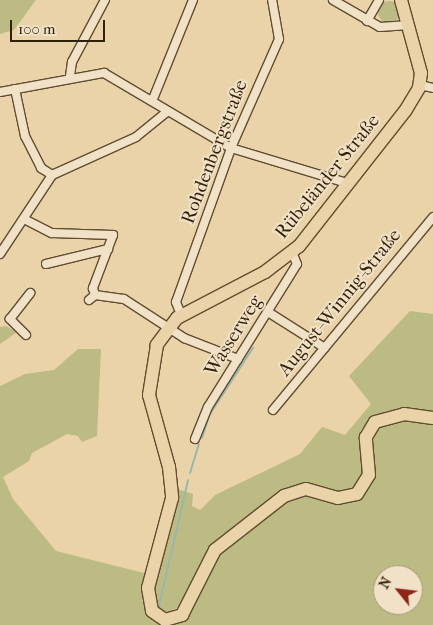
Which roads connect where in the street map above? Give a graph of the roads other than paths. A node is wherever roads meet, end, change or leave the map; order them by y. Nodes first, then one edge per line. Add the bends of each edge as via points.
1 (105, 0) edge
2 (193, 0) edge
3 (272, 0) edge
4 (333, 0) edge
5 (379, 0) edge
6 (401, 0) edge
7 (367, 21) junction
8 (409, 25) junction
9 (70, 76) junction
10 (420, 85) junction
11 (433, 88) edge
12 (15, 89) junction
13 (0, 92) edge
14 (153, 99) junction
15 (168, 111) junction
16 (231, 148) junction
17 (52, 175) junction
18 (350, 184) junction
19 (433, 216) edge
20 (24, 219) junction
21 (108, 249) junction
22 (292, 252) junction
23 (0, 254) edge
24 (46, 264) dead end
25 (30, 293) dead end
26 (268, 312) junction
27 (181, 315) junction
28 (168, 326) junction
29 (26, 335) dead end
30 (325, 348) junction
31 (238, 359) junction
32 (273, 410) dead end
33 (433, 418) edge
34 (196, 439) dead end

1 - 9 street via 72,62
2 - 14 street
3 - 16 street, Rohdenbergstraße via 279,39
4 - 7 street
5 - 7 street
6 - 8 main road
7 - 8 street via 390,29
8 - 10 main road via 420,57
9 - 12 street
9 - 14 street via 104,73
10 - 11 street
10 - 18 main road, Rübeländer Straße
12 - 13 street
12 - 17 street via 25,136 41,168
14 - 15 street
15 - 16 street
15 - 17 street via 136,137
16 - 18 street
16 - 27 street, Rohdenbergstraße via 176,302
17 - 20 street
18 - 22 main road, Rübeländer Straße
19 - 30 street, August-Winnig-Straße
20 - 21 street via 52,233 113,235
20 - 23 street
21 - 24 street
21 - 28 street via 92,297 124,299
22 - 26 street, Wasserweg via 297,264
22 - 27 main road, Rübeländer Straße via 265,272
25 - 29 street via 10,319
26 - 30 street
26 - 31 street, Wasserweg
27 - 28 main road, Rübeländer Straße
28 - 31 street via 184,338
28 - 33 main road, Rübeländer Straße via 155,350 149,385 153,416 171,477 168,523 147,593 154,614 169,620 187,608 205,565 220,544 275,502 301,489 344,498 362,490 369,475 366,437 375,422 404,414
30 - 32 street, August-Winnig-Straße
31 - 34 street, Wasserweg

